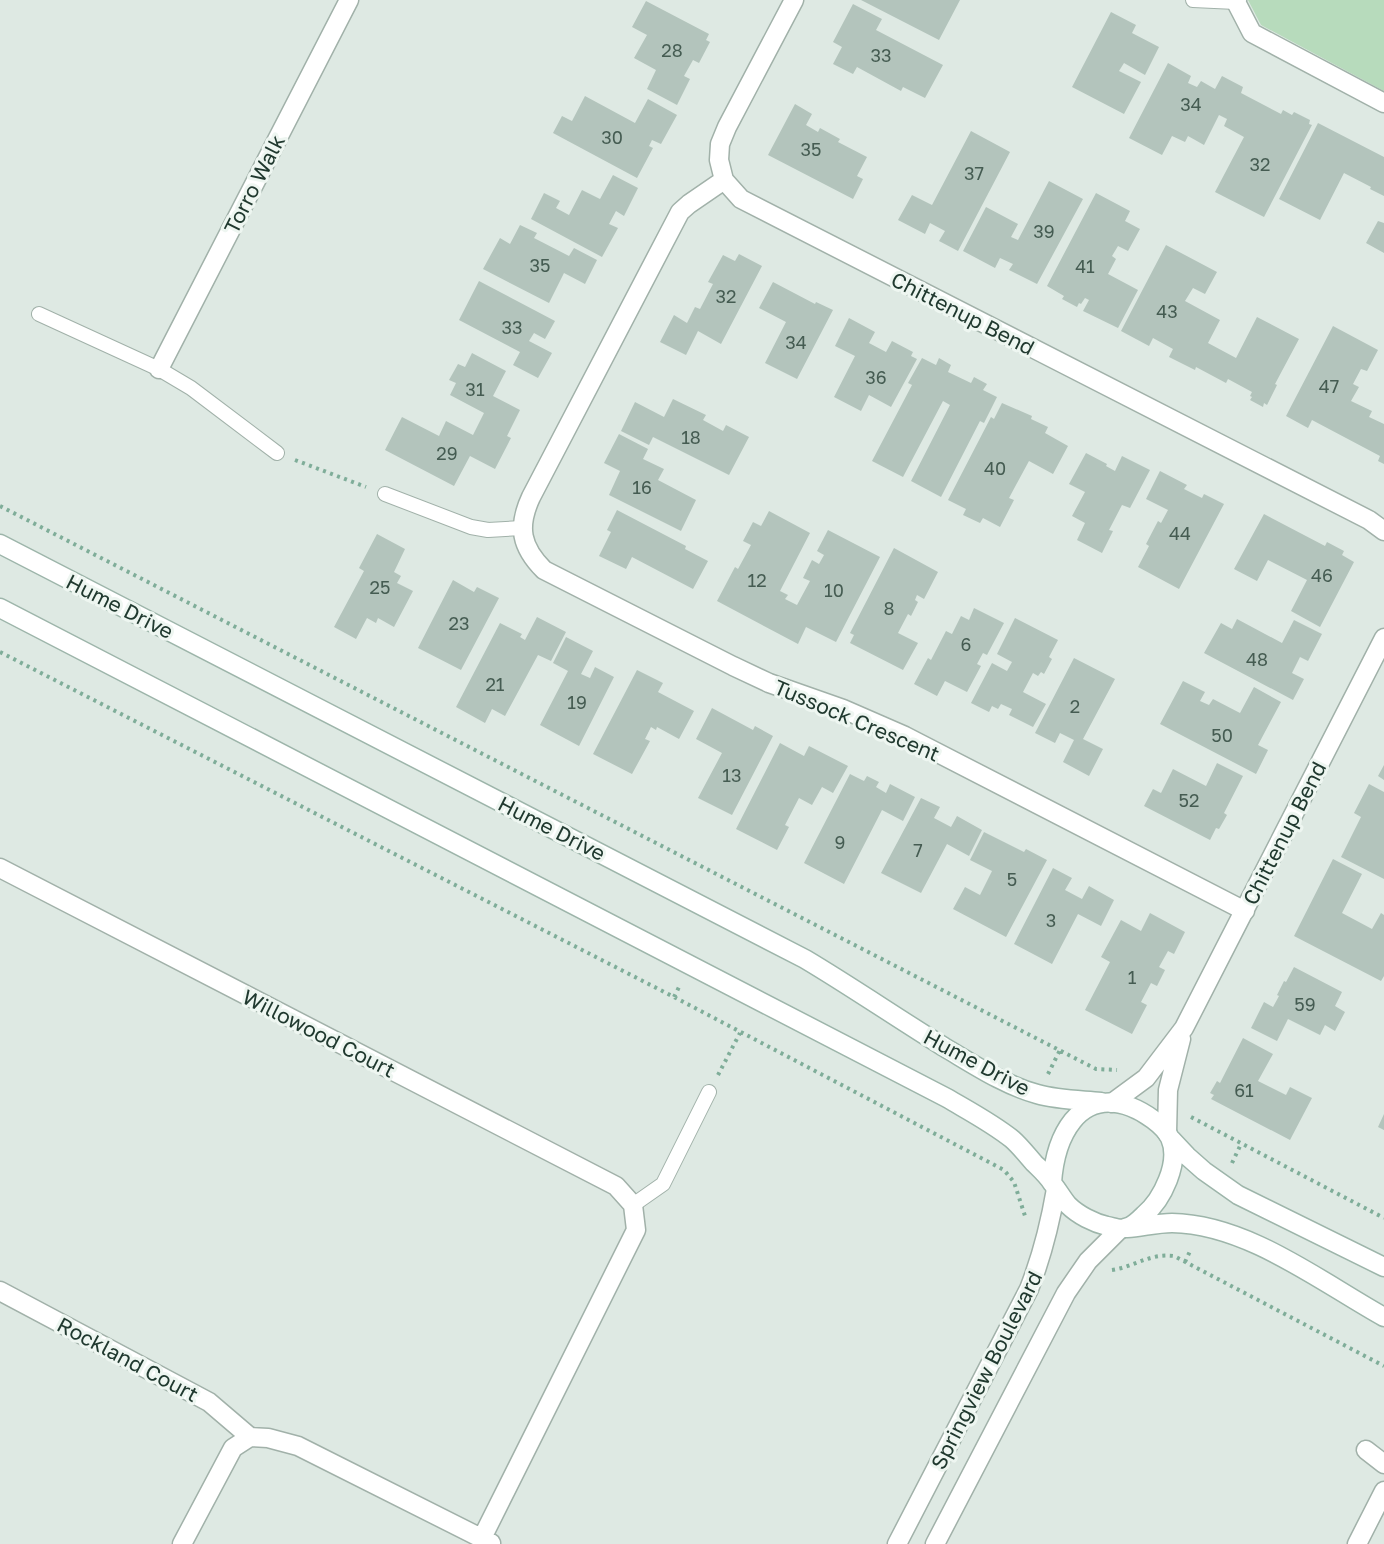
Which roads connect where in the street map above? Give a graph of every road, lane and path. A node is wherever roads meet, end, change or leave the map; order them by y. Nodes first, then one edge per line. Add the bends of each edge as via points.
1 (349, 0) edge
2 (794, 0) edge
3 (1193, 0) edge
4 (1237, 1) edge
5 (1384, 103) edge
6 (724, 180) junction
7 (39, 314) dead end
8 (159, 369) junction
9 (277, 453) joint
10 (385, 494) joint
11 (0, 506) edge
12 (522, 528) junction
13 (1384, 531) edge
14 (0, 544) edge
15 (0, 608) edge
16 (1384, 638) edge
17 (0, 652) edge
18 (0, 868) edge
19 (731, 881) junction
20 (1245, 911) junction
21 (716, 912) junction
22 (690, 965) junction
23 (674, 998) junction
24 (1184, 1028) junction
25 (740, 1033) junction
26 (1146, 1078) junction
27 (1168, 1090) junction
28 (709, 1092) joint
29 (1107, 1102) junction
30 (1169, 1136) junction
31 (1054, 1186) junction
32 (633, 1205) junction
33 (1384, 1218) edge
34 (1123, 1228) junction
35 (1046, 1240) junction
36 (1088, 1261) junction
37 (1384, 1267) edge
38 (0, 1291) edge
39 (1384, 1317) edge
40 (1384, 1366) edge
41 (249, 1437) junction
42 (1366, 1450) dead end
43 (1384, 1464) edge
44 (1384, 1491) edge
45 (488, 1541) edge
46 (182, 1544) edge
47 (897, 1544) edge
48 (935, 1544) edge
49 (1357, 1544) edge

1 - 8 street, Torro Walk
2 - 6 street via 720,144
3 - 4 lane
4 - 5 street via 1252,33
6 - 12 street via 680,212 531,497
6 - 13 street, Chittenup Bend via 741,199
7 - 8 lane
8 - 9 lane via 191,388
9 - 10 path
10 - 12 lane via 471,527
11 - 19 path
12 - 20 street, Tussock Crescent via 525,544 544,570 769,683 905,735
14 - 21 street, Hume Drive
15 - 22 street
16 - 20 street, Chittenup Bend
17 - 23 path
18 - 32 street, Willowood Court via 616,1186
19 - 21 path
19 - 26 path via 1096,1069 1133,1071
20 - 24 street, Chittenup Bend
21 - 29 street, Hume Drive via 815,965 1001,1080 1037,1094
22 - 23 path
22 - 31 street via 981,1117 1013,1140
23 - 25 path
24 - 26 street, Chittenup Bend
24 - 27 street, Chittenup Bend
25 - 28 path
25 - 35 path via 1004,1170 1014,1182 1027,1224
26 - 29 street, Chittenup Bend
27 - 30 street, Chittenup Bend
27 - 33 path via 1182,1101 1191,1118
28 - 32 lane via 663,1184
29 - 30 street via 1143,1112
29 - 31 street via 1084,1110 1074,1119 1057,1152
30 - 34 street via 1173,1153 1166,1186 1147,1213
30 - 37 street via 1204,1171 1238,1195
31 - 34 street via 1069,1206 1085,1218
31 - 35 street, Springview Boulevard
32 - 45 street via 636,1230
34 - 36 street, Springview Boulevard
34 - 39 street via 1172,1223 1228,1234 1280,1256
35 - 47 street, Springview Boulevard via 1029,1289
36 - 40 path via 1106,1271 1148,1257 1174,1256
36 - 48 street, Springview Boulevard via 1066,1293
38 - 41 street, Rockland Court via 208,1402
41 - 45 street via 298,1446
41 - 46 street via 233,1448
42 - 43 street
44 - 49 street

